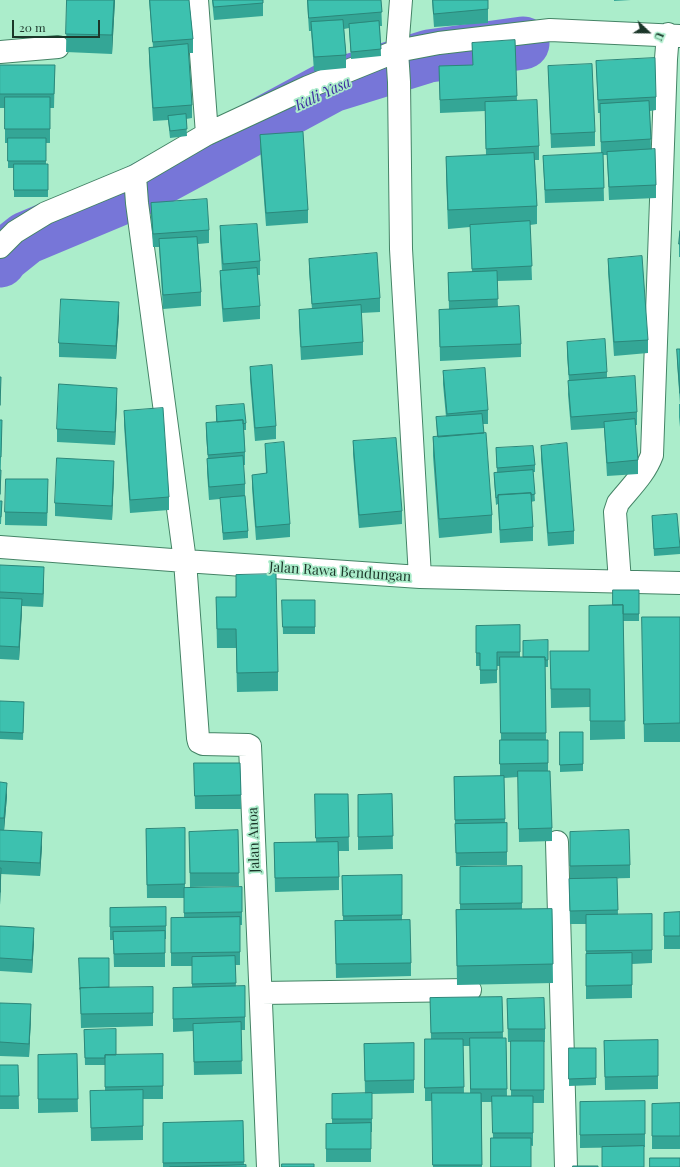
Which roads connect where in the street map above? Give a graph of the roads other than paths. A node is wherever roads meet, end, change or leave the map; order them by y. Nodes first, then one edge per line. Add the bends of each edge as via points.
1 (197, 0) edge
2 (401, 0) edge
3 (671, 43) edge
4 (58, 47) dead end
5 (0, 52) edge
6 (397, 55) junction
7 (206, 134) junction
8 (136, 189) junction
9 (0, 247) edge
10 (0, 547) edge
11 (186, 561) junction
12 (420, 577) junction
13 (620, 582) junction
14 (680, 583) edge
15 (557, 842) dead end
16 (470, 990) dead end
17 (261, 993) junction
18 (268, 1167) edge
19 (566, 1167) edge

1 - 7 street
2 - 6 street
3 - 6 street via 550,30 439,43
3 - 13 street via 652,455 644,471 616,507
4 - 5 street
6 - 7 street via 308,87
6 - 12 street via 401,249
7 - 8 street
8 - 9 street via 46,213 15,232
8 - 11 street
10 - 11 street, Jalan Rawa Bendungan
11 - 12 street, Jalan Rawa Bendungan
11 - 17 street, Jalan Anoa via 199,742 250,746
12 - 13 street, Jalan Rawa Bendungan
13 - 14 street, Jalan Rawa Bendungan
15 - 19 street
16 - 17 street
17 - 18 street, Jalan Anoa

